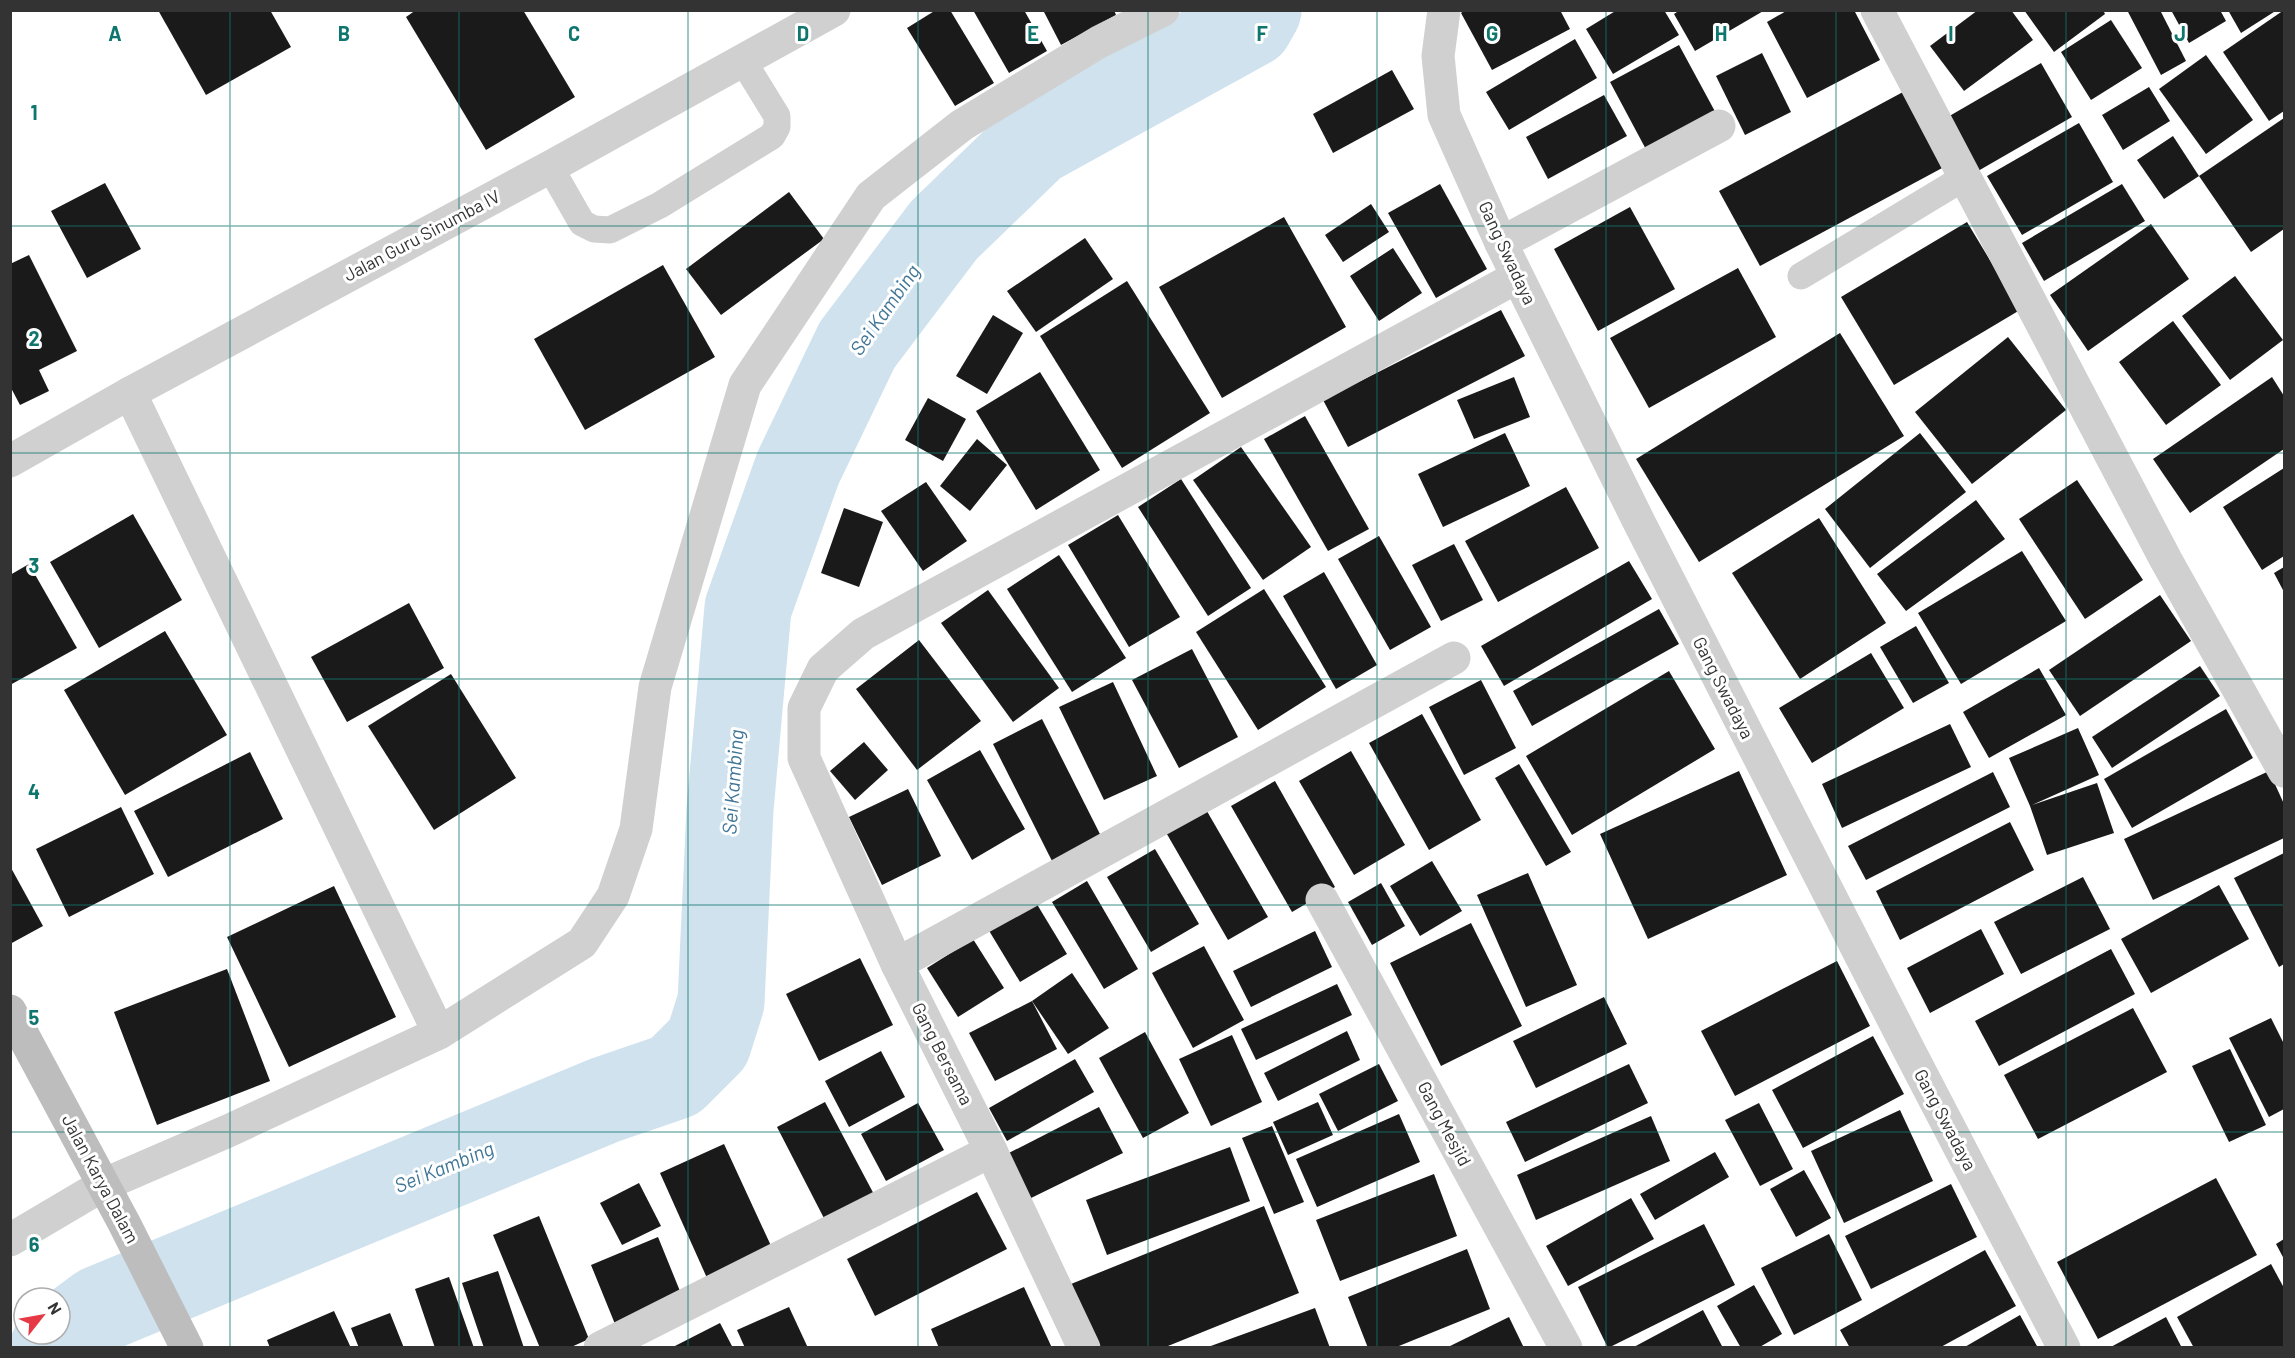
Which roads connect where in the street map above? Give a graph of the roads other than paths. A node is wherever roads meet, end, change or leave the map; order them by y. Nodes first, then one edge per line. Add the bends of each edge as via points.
1 (1163, 10) edge
2 (1444, 10) edge
3 (1877, 10) edge
4 (825, 13) edge
5 (743, 61) junction
6 (1719, 126) dead end
7 (550, 167) junction
8 (1965, 177) junction
9 (1501, 243) junction
10 (1801, 276) dead end
11 (1517, 277) junction
12 (130, 393) junction
13 (10, 461) edge
14 (1454, 658) dead end
15 (2284, 771) edge
16 (1322, 900) dead end
17 (897, 964) junction
18 (10, 1011) edge
19 (439, 1033) junction
20 (991, 1150) junction
21 (103, 1185) junction
22 (10, 1240) edge
23 (187, 1347) edge
24 (600, 1347) edge
25 (1084, 1347) edge
26 (1566, 1347) edge
27 (2064, 1347) edge

1 - 19 street via 1099,42 962,124 871,196 745,385 655,687 636,829 613,896 582,943
2 - 9 street, Gang Swadaya via 1438,56 1444,115
3 - 8 street
4 - 5 street, Jalan Guru Sinumba IV
5 - 7 street, Jalan Guru Sinumba IV
5 - 7 lane via 777,116 772,136 660,205 610,230 594,229 582,223
6 - 9 street
7 - 12 street, Jalan Guru Sinumba IV
8 - 10 lane
8 - 15 street via 2166,560
9 - 11 street, Gang Swadaya
11 - 17 street, Gang Bersama via 863,634 823,669 804,708 804,759
11 - 27 street, Gang Swadaya via 1894,1022
12 - 13 street, Jalan Guru Sinumba IV
12 - 19 street
14 - 17 street
16 - 26 street, Gang Mesjid
17 - 20 street, Gang Bersama
18 - 21 street, Jalan Karya Dalam
19 - 21 street
20 - 24 street
20 - 25 street, Gang Bersama
21 - 22 street
21 - 23 street, Jalan Karya Dalam

